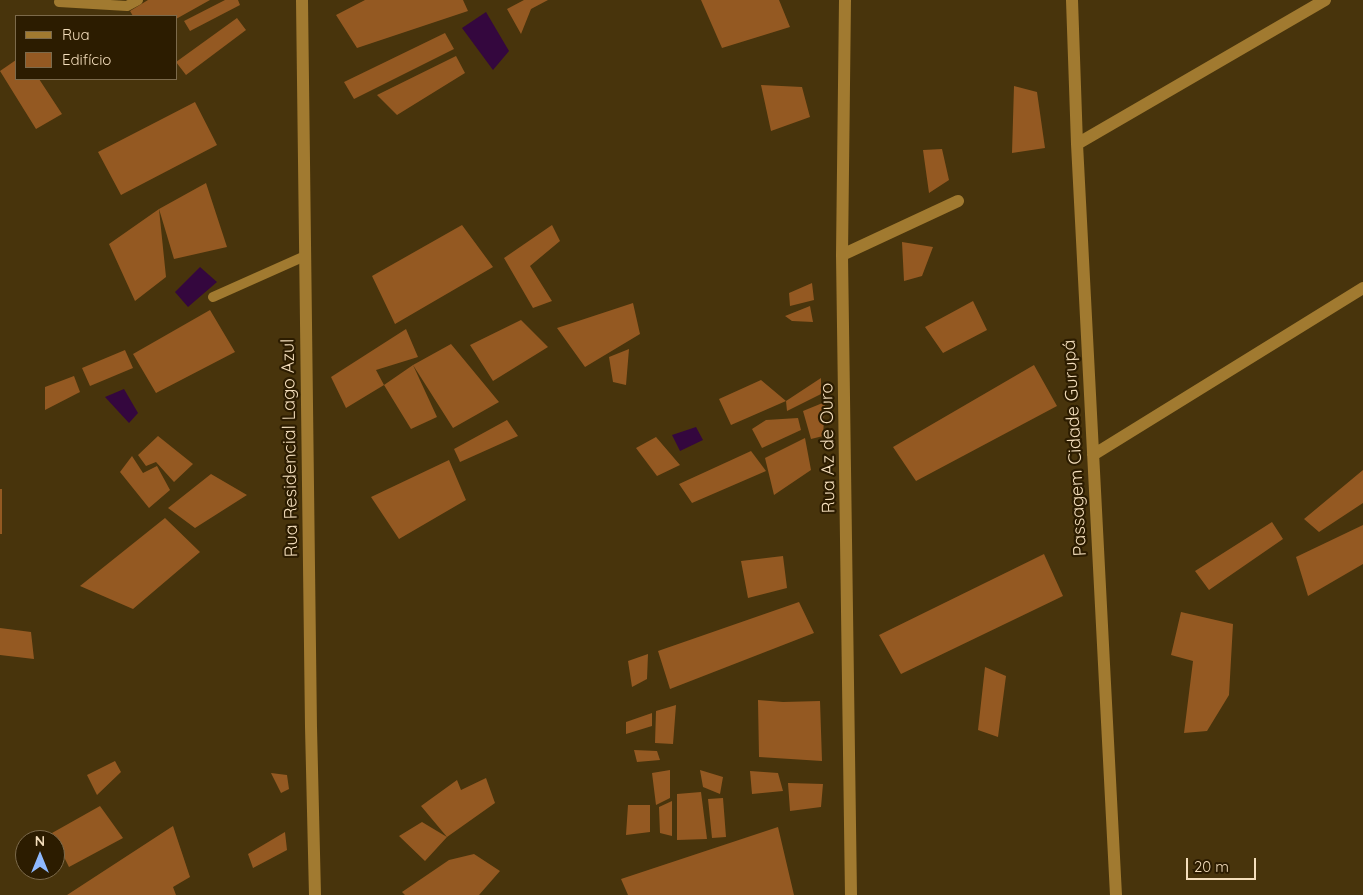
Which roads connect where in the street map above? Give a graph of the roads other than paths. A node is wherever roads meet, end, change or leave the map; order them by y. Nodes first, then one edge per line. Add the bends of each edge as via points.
1 (138, 0) edge
2 (302, 0) edge
3 (845, 0) edge
4 (1072, 0) edge
5 (1325, 0) edge
6 (59, 2) dead end
7 (1077, 144) junction
8 (958, 201) dead end
9 (842, 255) junction
10 (305, 256) junction
11 (1363, 288) edge
12 (213, 298) dead end
13 (1093, 455) junction
14 (315, 895) edge
15 (851, 895) edge
16 (1116, 895) edge

1 - 6 lane via 127,6
2 - 10 street, Rua Residencial Lago Azul
3 - 9 street, Rua Az de Ouro
4 - 7 street, Passagem Cidade Gurupá
5 - 7 street
7 - 13 street, Passagem Cidade Gurupá
8 - 9 street
9 - 15 street, Rua Az de Ouro
10 - 12 lane
10 - 14 street, Rua Residencial Lago Azul
11 - 13 street
13 - 16 street, Passagem Cidade Gurupá

